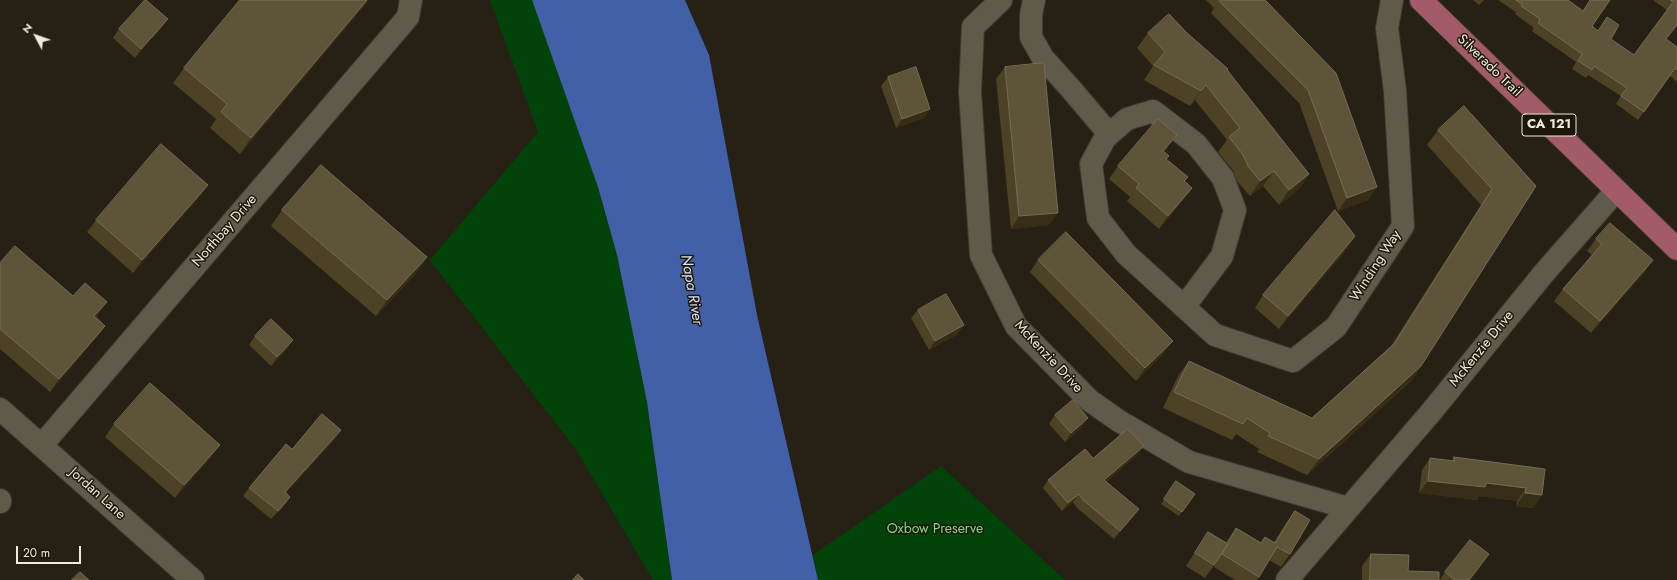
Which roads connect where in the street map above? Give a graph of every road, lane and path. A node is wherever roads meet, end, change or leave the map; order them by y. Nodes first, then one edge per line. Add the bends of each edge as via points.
1 (1002, 0) edge
2 (1034, 0) edge
3 (1392, 0) edge
4 (1421, 0) edge
5 (410, 9) edge
6 (1109, 134) junction
7 (1616, 191) junction
8 (1677, 249) edge
9 (1184, 307) junction
10 (0, 409) edge
11 (42, 445) junction
12 (1348, 508) junction
13 (193, 580) edge
14 (1287, 580) edge

1 - 12 street, McKenzie Drive via 973,27 970,92 980,255 1016,326 1089,400 1119,421 1189,462
2 - 6 street via 1031,37 1043,58
3 - 9 street, Winding Way via 1387,28 1395,91 1403,226 1336,327 1293,361 1215,335
4 - 7 main road, Silverado Trail / CA 121
5 - 11 street, Northbay Drive
6 - 9 street, Winding Way via 1091,164 1098,218 1126,254
6 - 9 street, Winding Way via 1127,119 1153,110 1196,144 1223,178 1235,210 1222,256
7 - 8 main road, Silverado Trail / CA 121
7 - 12 street, McKenzie Drive via 1544,273 1432,411
10 - 11 street, Jordan Lane
11 - 13 street, Jordan Lane
12 - 14 street, McKenzie Drive

